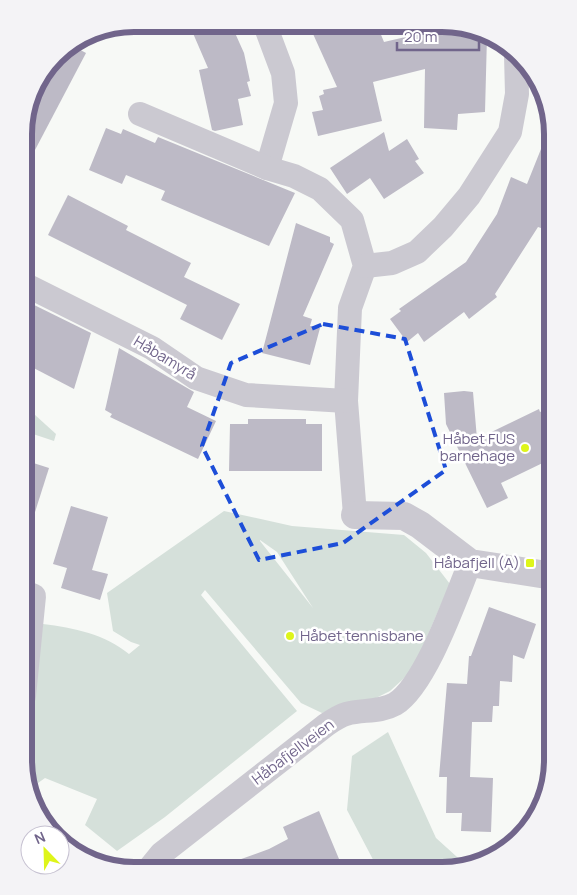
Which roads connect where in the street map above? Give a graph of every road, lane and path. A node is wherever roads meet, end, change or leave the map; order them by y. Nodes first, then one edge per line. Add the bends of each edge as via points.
1 (268, 32) edge
2 (516, 64) edge
3 (140, 114) dead end
4 (267, 168) junction
5 (365, 266) junction
6 (32, 288) edge
7 (346, 401) junction
8 (355, 515) joint
9 (470, 563) junction
10 (544, 575) edge
11 (32, 595) edge
12 (32, 616) edge
13 (154, 862) edge

1 - 4 street via 283,73 286,103
2 - 5 street via 517,94 510,132 468,196 417,252 392,263
3 - 4 street
4 - 5 street via 294,176 320,189 352,220
5 - 7 street via 350,308
6 - 7 street, Håbamyrå via 152,348 196,378 246,395
7 - 8 street
8 - 9 street via 404,516
9 - 10 street
9 - 13 street, Håbafjellveien via 429,659 408,692 395,704 374,711 346,714 326,725
11 - 12 street

